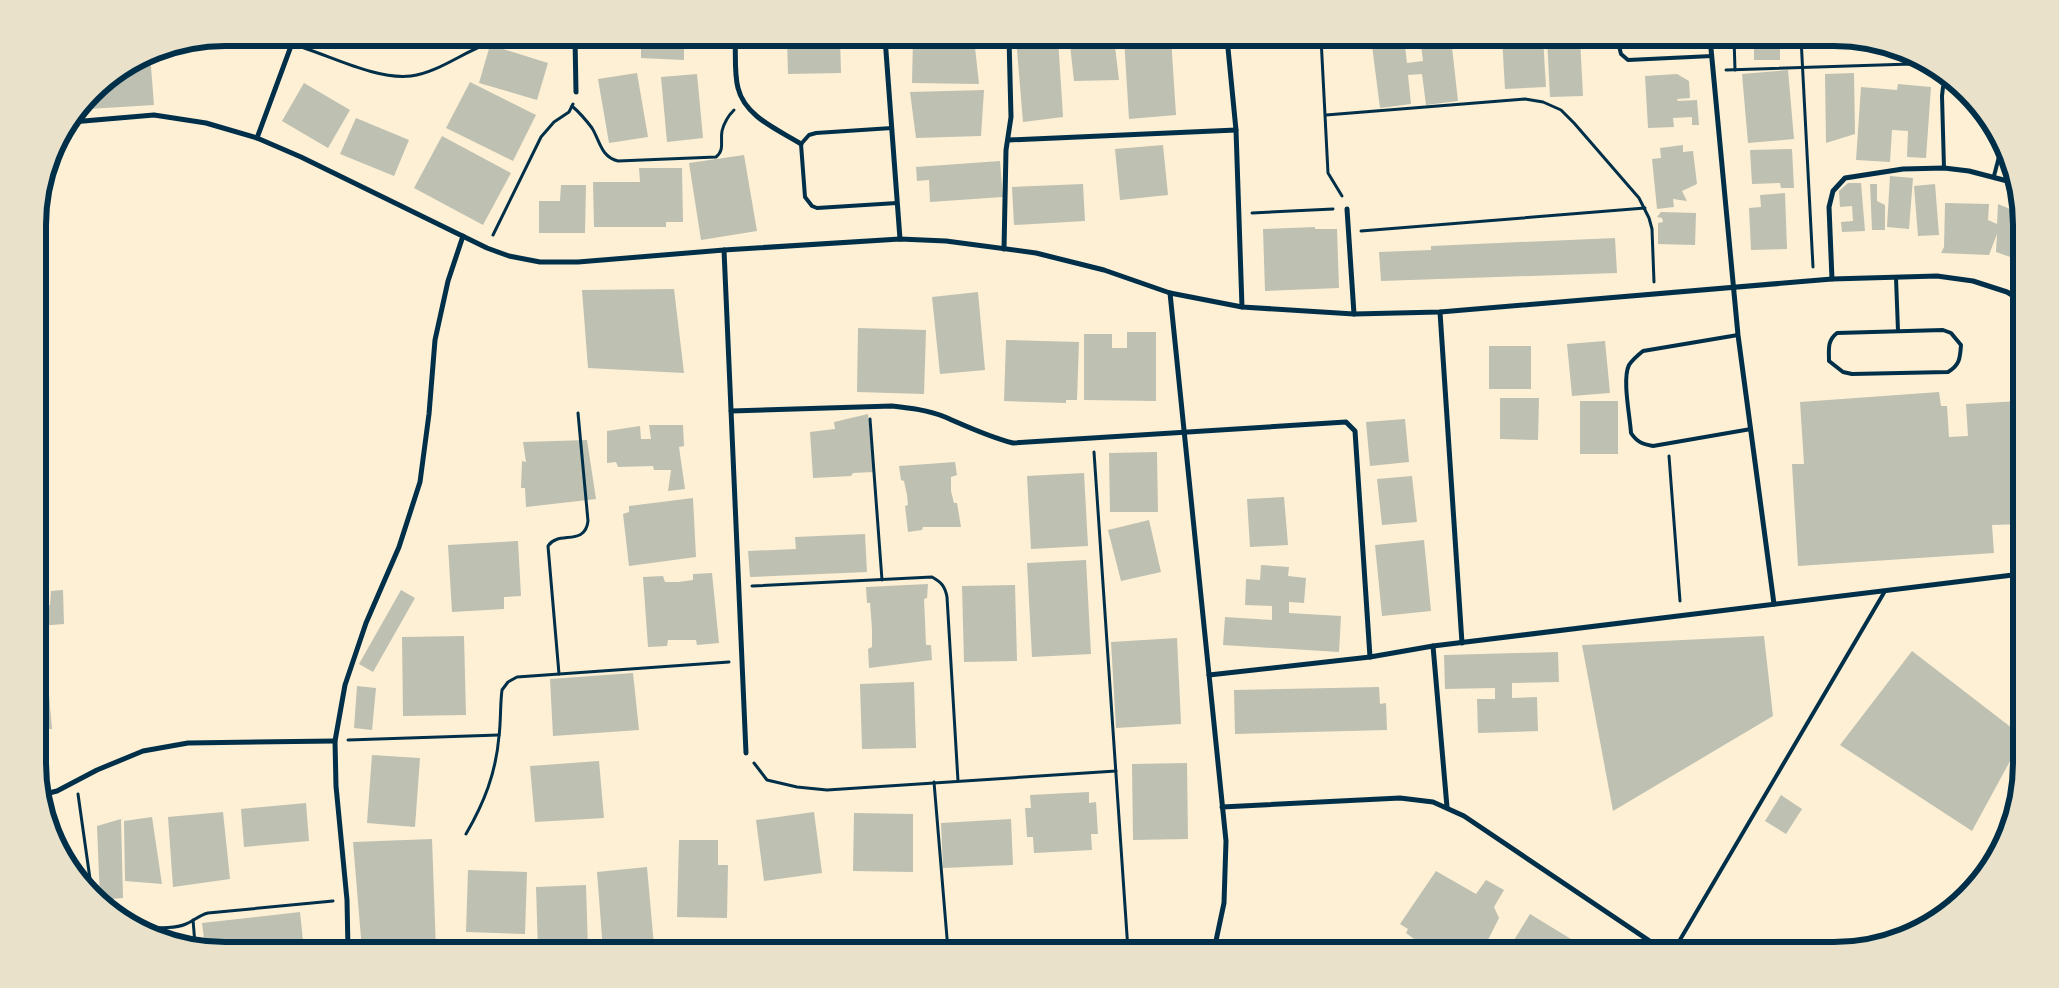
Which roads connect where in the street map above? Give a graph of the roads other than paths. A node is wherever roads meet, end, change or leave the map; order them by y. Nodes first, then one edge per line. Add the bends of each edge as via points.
1 (291, 46) edge
2 (575, 46) edge
3 (735, 46) edge
4 (886, 46) edge
5 (1008, 46) edge
6 (1229, 46) edge
7 (1619, 46) edge
8 (1711, 46) edge
9 (1712, 56) junction
10 (1945, 85) edge
11 (576, 92) road end
12 (79, 121) edge
13 (892, 128) junction
14 (1236, 130) junction
15 (256, 138) junction
16 (1008, 140) junction
17 (801, 144) junction
18 (1999, 157) edge
19 (1944, 168) junction
20 (1994, 176) junction
21 (2007, 180) edge
22 (897, 203) junction
23 (1347, 209) road end
24 (463, 236) junction
25 (900, 239) junction
26 (1004, 249) junction
27 (724, 250) junction
28 (1896, 278) junction
29 (1832, 279) junction
30 (1733, 288) junction
31 (1170, 293) junction
32 (2013, 296) edge
33 (1242, 307) junction
34 (1440, 312) junction
35 (1354, 314) junction
36 (1898, 331) junction
37 (1738, 335) junction
38 (731, 411) junction
39 (1751, 429) junction
40 (1184, 433) junction
41 (2013, 575) edge
42 (1885, 590) junction
43 (1774, 604) junction
44 (1462, 643) junction
45 (1433, 646) junction
46 (1370, 657) junction
47 (1209, 675) junction
48 (335, 741) junction
49 (746, 753) road end
50 (49, 793) edge
51 (1222, 807) junction
52 (1447, 807) junction
53 (348, 942) edge
54 (1216, 942) edge
55 (1651, 942) edge
56 (1679, 942) edge

1 - 15 street
2 - 11 street
3 - 17 street via 738,89 744,102 761,120
4 - 13 street
5 - 16 street via 1011,117
6 - 14 street
7 - 9 lane via 1621,54 1628,60
8 - 9 street
9 - 30 street
10 - 19 lane via 1942,96
12 - 15 street via 154,115 206,123
13 - 17 lane via 816,133 809,135
13 - 22 street
14 - 16 street
14 - 33 street
15 - 24 street
16 - 26 street
17 - 22 lane via 805,197 812,206
18 - 20 lane
19 - 20 street
19 - 29 street via 1903,169 1845,178 1833,191 1829,207
20 - 21 street
22 - 25 street
23 - 35 street
24 - 27 street via 509,256 540,262
24 - 48 street via 448,281 435,340 420,482 399,547 366,622 345,685
25 - 26 street
25 - 27 street
26 - 31 street via 1036,253 1104,270
27 - 38 street
28 - 29 street
28 - 32 street via 1937,276 1973,281
28 - 36 lane
29 - 30 street
30 - 34 street
30 - 37 street
31 - 33 street
31 - 40 street
33 - 35 street
34 - 35 street
34 - 44 street
36 - 36 lane via 1943,330 1951,333 1961,345 1960,361 1948,372 1852,374 1829,362 1829,344 1838,333
37 - 39 street
37 - 39 lane via 1643,351 1629,365 1626,375 1632,433 1644,445 1653,446
38 - 40 street via 892,406 918,409 1013,443
38 - 49 street
39 - 43 street
40 - 46 street via 1342,421 1353,427
40 - 47 street
41 - 42 street
42 - 43 street
42 - 56 lane
43 - 44 street
44 - 45 street
45 - 46 street
45 - 52 street
46 - 47 street
47 - 51 street
48 - 50 street via 188,743 143,751
48 - 53 street
51 - 52 street via 1400,798 1425,800
51 - 54 street via 1226,870 1224,903
52 - 55 street

